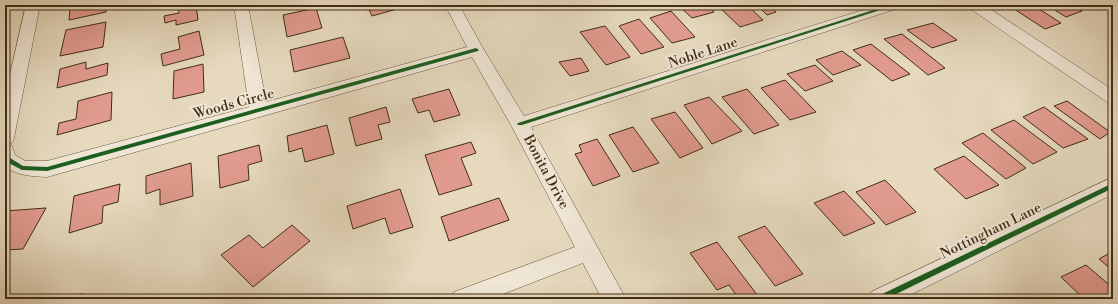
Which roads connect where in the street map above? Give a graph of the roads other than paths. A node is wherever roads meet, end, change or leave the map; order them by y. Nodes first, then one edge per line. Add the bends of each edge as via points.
1 (34, 5) edge
2 (241, 5) edge
3 (452, 5) edge
4 (894, 5) edge
5 (974, 5) edge
6 (476, 50) junction
7 (1113, 98) edge
8 (258, 110) junction
9 (520, 124) junction
10 (5, 138) edge
11 (5, 151) edge
12 (1113, 185) edge
13 (588, 252) junction
14 (462, 299) edge
15 (614, 299) edge
16 (879, 299) edge

1 - 10 street
2 - 8 street
3 - 6 street, Bonita Drive
4 - 9 street, Noble Lane
5 - 7 street
6 - 8 street, Woods Circle
6 - 9 street, Bonita Drive
8 - 11 street, Woods Circle via 47,169 22,168 7,159
9 - 13 street, Bonita Drive
12 - 16 street, Nottingham Lane
13 - 14 street
13 - 15 street, Bonita Drive

